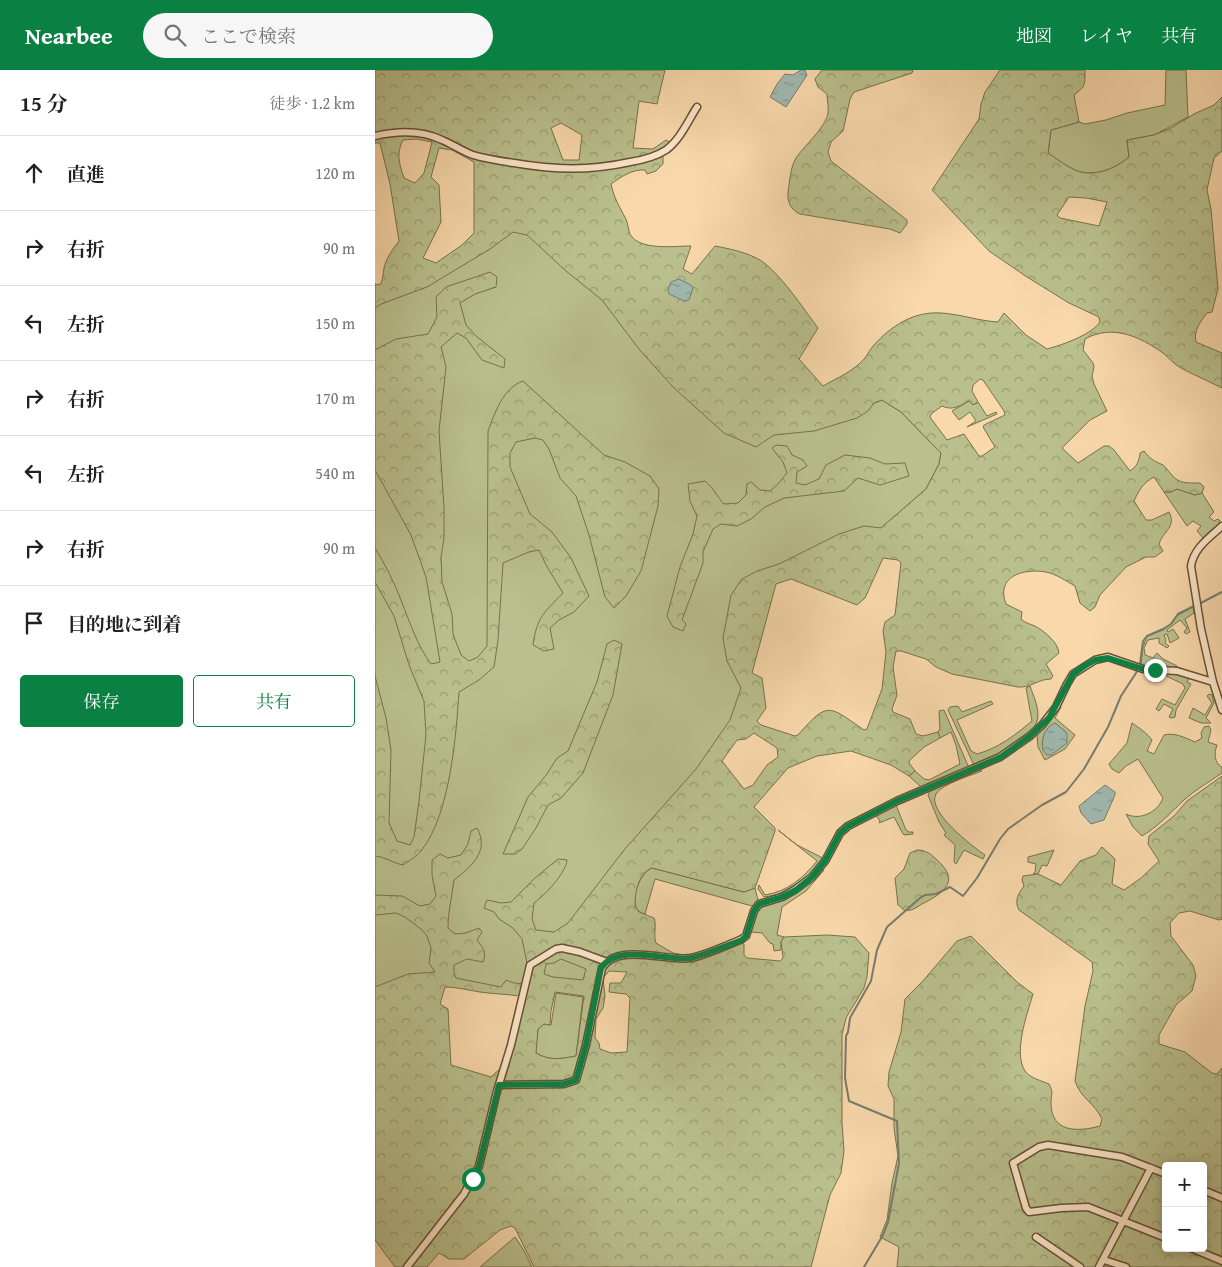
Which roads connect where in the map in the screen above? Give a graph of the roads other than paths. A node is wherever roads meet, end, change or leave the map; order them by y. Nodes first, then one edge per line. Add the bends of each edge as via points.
1 (697, 107) dead end
2 (375, 136) edge
3 (1222, 526) edge
4 (1213, 682) junction
5 (1222, 710) edge
6 (607, 962) junction
7 (499, 1085) junction
8 (1151, 1168) junction
9 (1162, 1172) edge
10 (1207, 1192) edge
11 (1222, 1198) edge
12 (1124, 1221) junction
13 (1162, 1236) edge
14 (1037, 1237) dead end
15 (1201, 1252) edge
16 (1104, 1260) junction
17 (1222, 1260) edge
18 (407, 1267) edge
19 (1080, 1267) edge
20 (1099, 1267) edge
21 (1127, 1267) edge

1 - 2 street via 677,139 657,155 584,170 493,160 426,134 409,132
3 - 4 street via 1196,551 1191,566
4 - 5 street
4 - 6 street via 1177,671 1148,670 1108,658 1095,660 1073,674 1042,726 1001,757 897,801 848,826 812,877 796,890 759,904 742,940 691,958 639,954
6 - 7 street via 601,968 576,1080 564,1084
6 - 7 street via 561,948 532,962
7 - 18 street via 473,1179
8 - 9 street
8 - 12 street
8 - 12 street via 1122,1157 1048,1145 1013,1163 1029,1212 1088,1207
10 - 11 street
12 - 13 street
12 - 16 street
14 - 19 street
15 - 17 street
16 - 20 street
16 - 21 street

